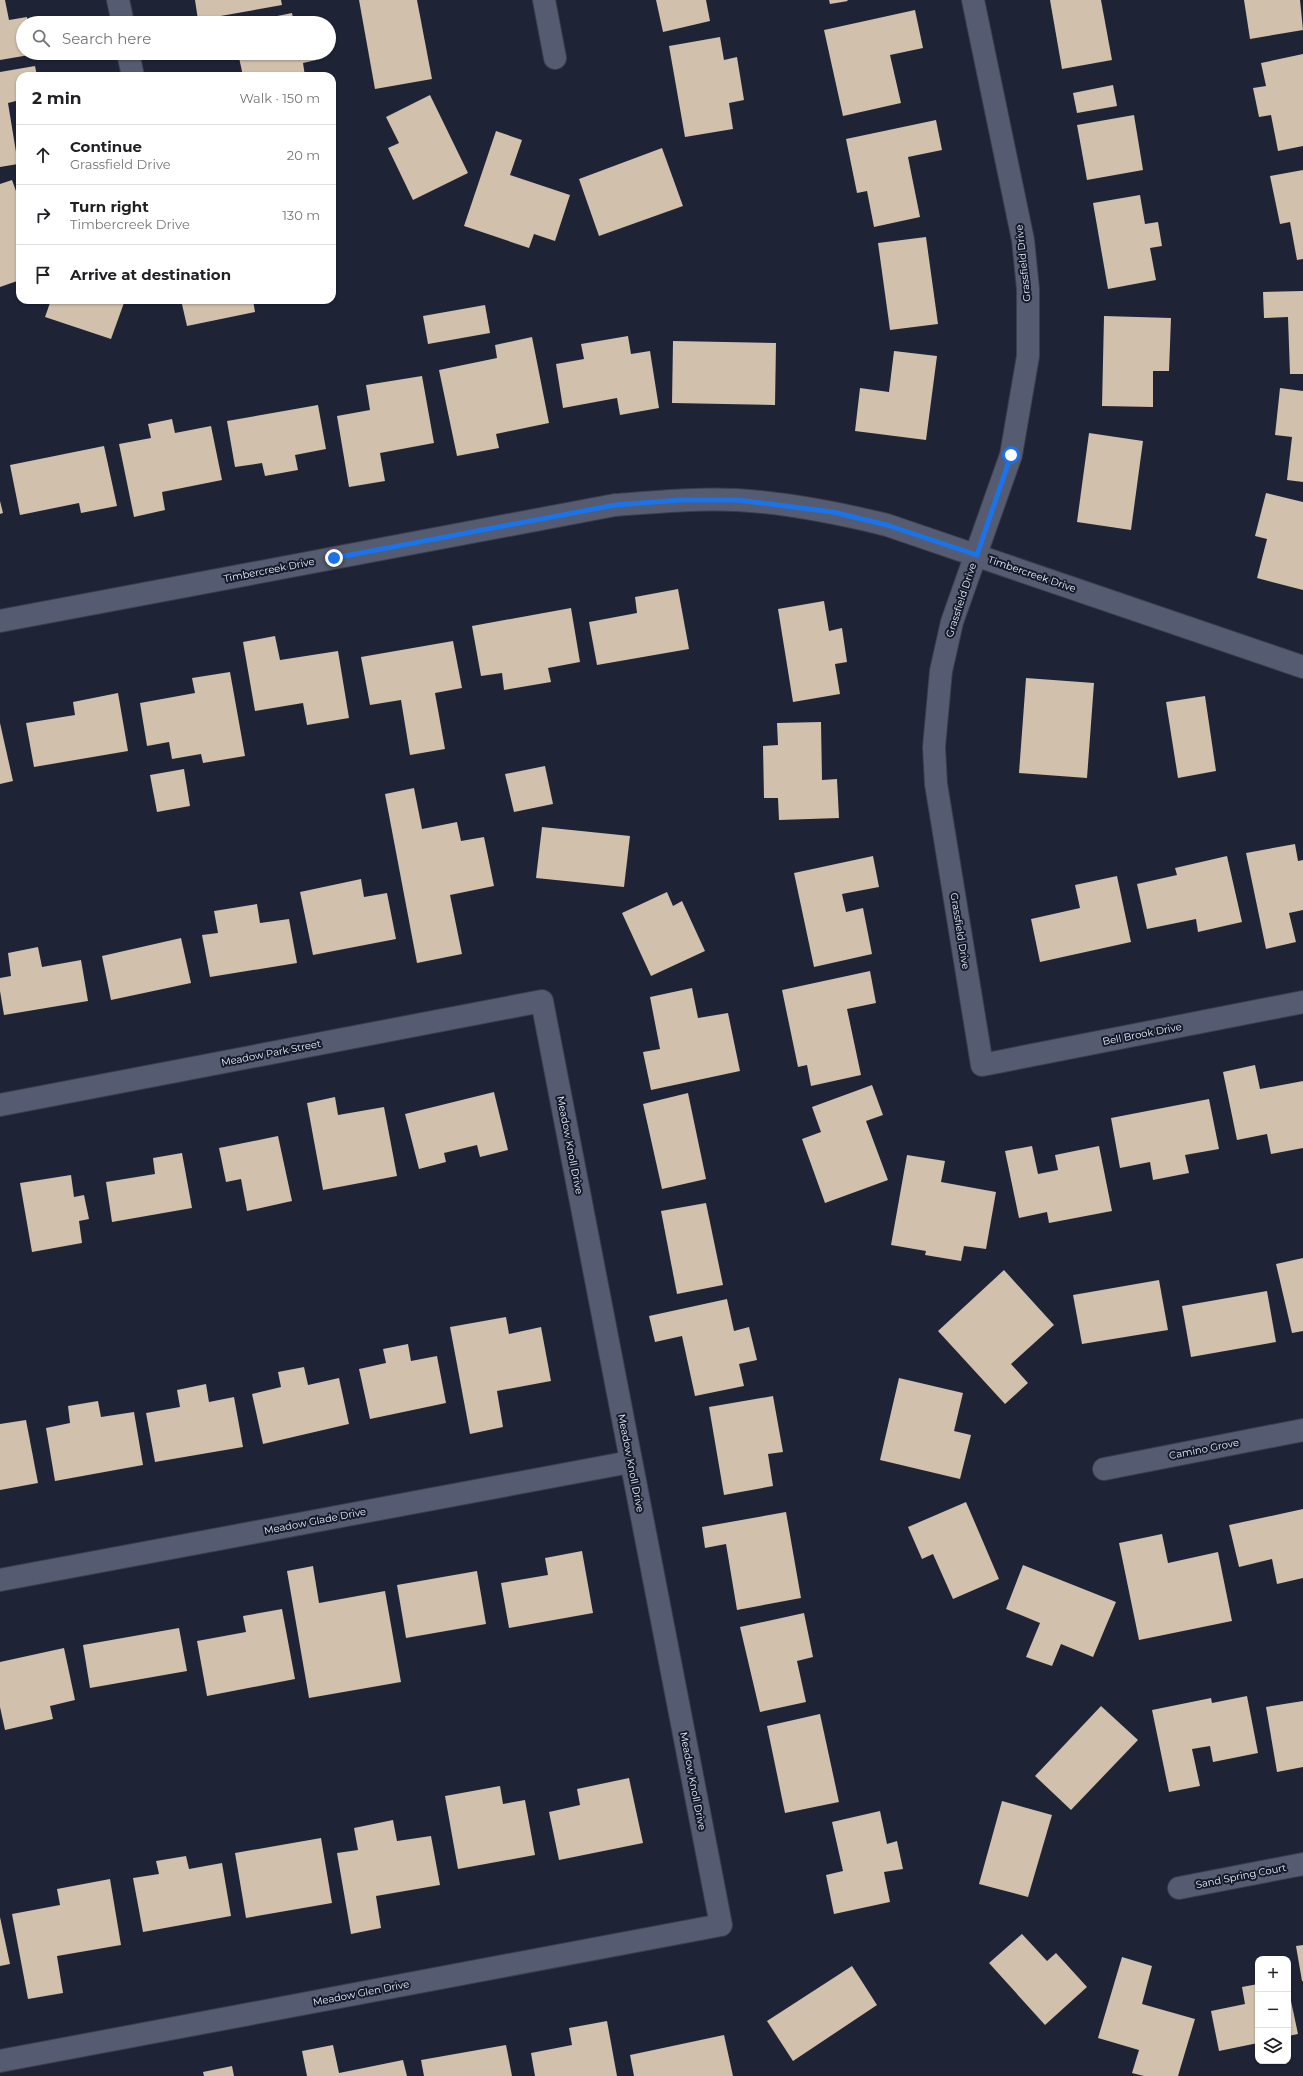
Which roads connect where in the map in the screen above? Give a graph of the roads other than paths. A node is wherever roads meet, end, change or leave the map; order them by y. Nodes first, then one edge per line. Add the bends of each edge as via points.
1 (118, 0) edge
2 (544, 0) edge
3 (974, 0) edge
4 (121, 16) edge
5 (555, 58) dead end
6 (130, 60) edge
7 (132, 72) edge
8 (977, 555) junction
9 (0, 621) edge
10 (1303, 667) edge
11 (542, 1001) joint
12 (1303, 1002) edge
13 (982, 1065) joint
14 (0, 1105) edge
15 (1303, 1430) edge
16 (630, 1462) junction
17 (1104, 1469) dead end
18 (0, 1580) edge
19 (1303, 1864) edge
20 (1179, 1888) dead end
21 (721, 1925) joint
22 (0, 2061) edge

1 - 4 street
2 - 5 street
3 - 8 street, Grassfield Drive via 1023,240 1028,296 1028,356 1022,402 1011,455
6 - 7 street
8 - 9 street, Timbercreek Drive via 887,525 833,512 738,500 681,500 615,505
8 - 10 street, Timbercreek Drive
8 - 13 street, Grassfield Drive via 952,622 941,671 934,747 936,784
11 - 14 street, Meadow Park Street
11 - 16 street, Meadow Knoll Drive
12 - 13 street, Bell Brook Drive
15 - 17 street, Camino Grove
16 - 18 street, Meadow Glade Drive
16 - 21 street, Meadow Knoll Drive
19 - 20 street, Sand Spring Court
21 - 22 street, Meadow Glen Drive

